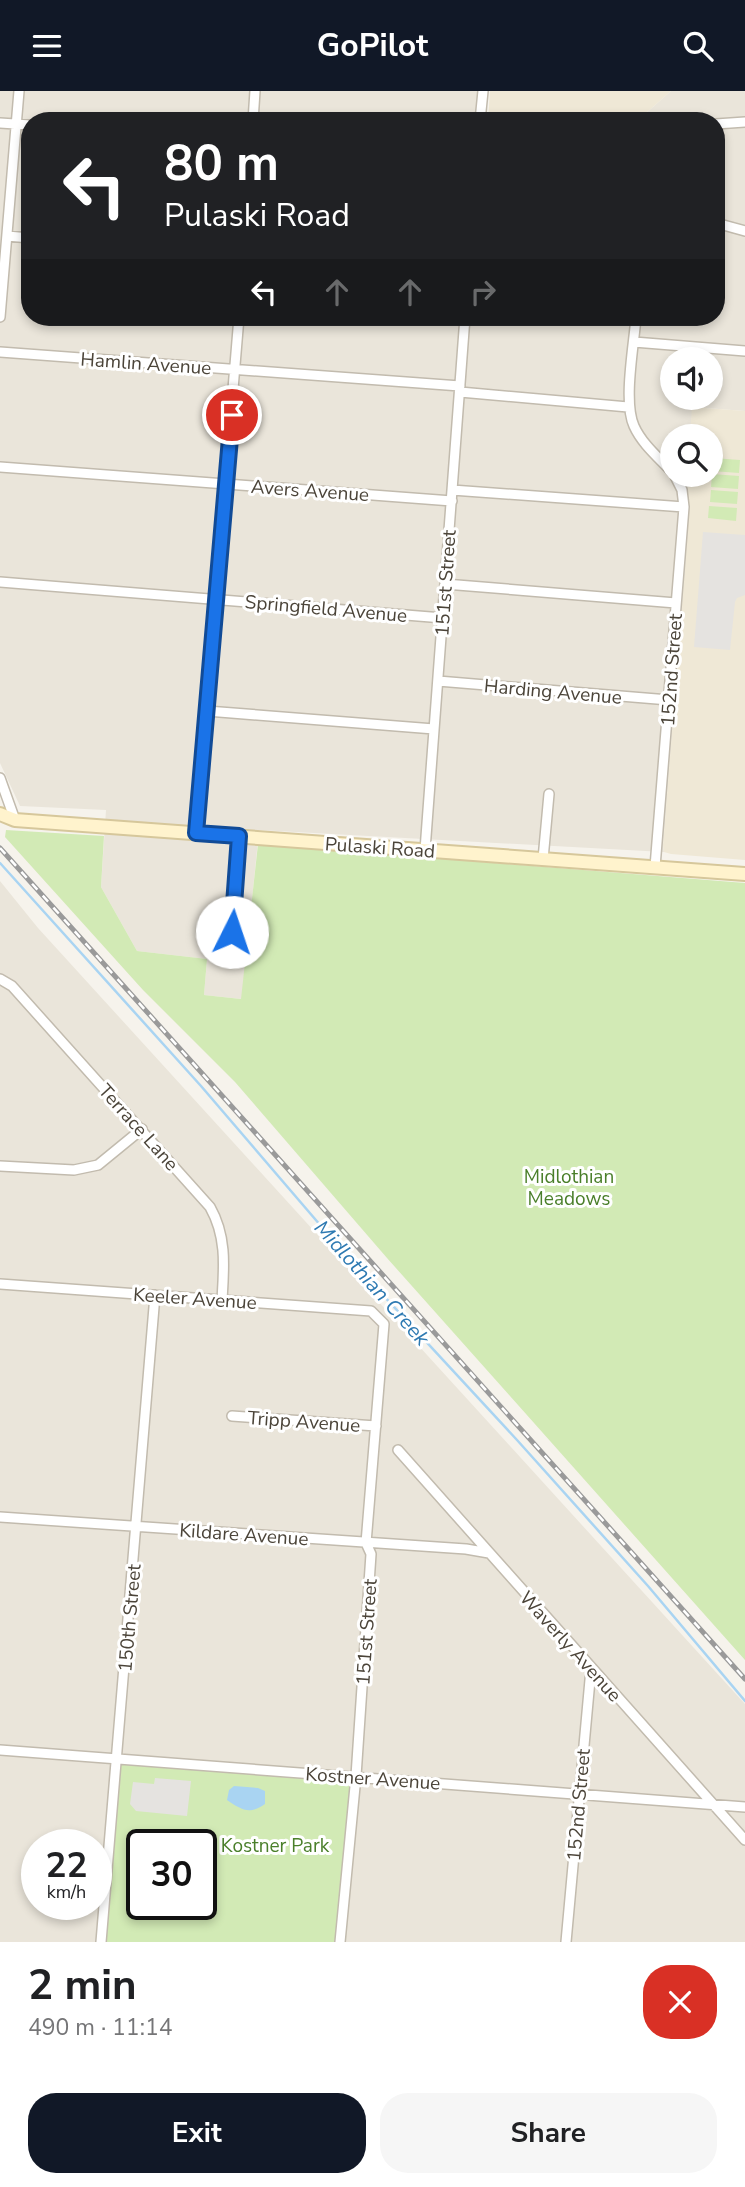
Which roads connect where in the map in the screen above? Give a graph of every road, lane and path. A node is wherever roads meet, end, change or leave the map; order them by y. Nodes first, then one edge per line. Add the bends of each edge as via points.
1 (19, 91) edge
2 (256, 91) edge
3 (482, 91) edge
4 (254, 112) edge
5 (481, 112) edge
6 (745, 122) edge
7 (0, 123) edge
8 (725, 123) edge
9 (16, 124) junction
10 (21, 124) edge
11 (725, 225) edge
12 (745, 231) edge
13 (7, 236) junction
14 (21, 237) edge
15 (0, 317) edge
16 (238, 326) edge
17 (465, 326) edge
18 (635, 326) edge
19 (634, 342) junction
20 (745, 351) edge
21 (0, 352) edge
22 (236, 370) junction
23 (460, 389) junction
24 (628, 407) junction
25 (660, 459) edge
26 (0, 467) edge
27 (226, 484) junction
28 (680, 487) edge
29 (452, 490) junction
30 (452, 501) junction
31 (684, 507) junction
32 (0, 582) edge
33 (445, 584) junction
34 (216, 599) junction
35 (676, 603) junction
36 (443, 618) junction
37 (438, 681) junction
38 (669, 700) junction
39 (207, 711) junction
40 (434, 729) junction
41 (0, 778) edge
42 (549, 795) dead end
43 (0, 814) edge
44 (15, 820) junction
45 (0, 823) edge
46 (196, 833) junction
47 (239, 836) junction
48 (425, 850) junction
49 (543, 859) junction
50 (655, 867) junction
51 (745, 874) edge
52 (232, 932) dead end
53 (0, 978) edge
54 (142, 1129) junction
55 (0, 1166) edge
56 (0, 1284) edge
57 (155, 1295) junction
58 (222, 1300) junction
59 (384, 1324) joint
60 (232, 1416) dead end
61 (376, 1426) junction
62 (398, 1450) dead end
63 (0, 1517) edge
64 (136, 1527) junction
65 (366, 1543) junction
66 (489, 1553) junction
67 (591, 1669) junction
68 (0, 1750) edge
69 (117, 1759) junction
70 (356, 1776) junction
71 (579, 1793) junction
72 (712, 1804) junction
73 (745, 1807) edge
74 (745, 1840) edge
75 (101, 1942) edge
76 (340, 1942) edge
77 (566, 1942) edge

1 - 9 street
2 - 4 street
3 - 5 street
6 - 8 street
7 - 9 street
9 - 10 street
9 - 13 street
11 - 12 street
13 - 14 street
13 - 15 street
16 - 22 street
17 - 23 street, 151st Street
18 - 19 street, 152nd Street
19 - 20 street
19 - 24 street, 152nd Street
21 - 22 street, Hamlin Avenue
22 - 23 street, Hamlin Avenue
22 - 27 street
23 - 24 street, Hamlin Avenue
23 - 29 street, 151st Street
24 - 25 street, 152nd Street via 642,440
26 - 27 street, Avers Avenue
27 - 30 street, Avers Avenue
27 - 34 street
28 - 31 street, 152nd Street
29 - 30 street, 151st Street
29 - 31 street
30 - 33 street, 151st Street
31 - 35 street, 152nd Street
32 - 34 street, Springfield Avenue
33 - 35 street
33 - 36 street, 151st Street
34 - 36 street, Springfield Avenue
34 - 39 street
35 - 38 street, 152nd Street
36 - 37 street, 151st Street
37 - 38 street, Harding Avenue
37 - 40 street, 151st Street
38 - 50 street, 152nd Street
39 - 40 street
39 - 46 street
40 - 48 street, 151st Street
41 - 44 street
42 - 49 street
43 - 44 main road, Pulaski Road
44 - 45 main road, Pulaski Road
44 - 46 main road, Pulaski Road
46 - 47 main road, Pulaski Road
47 - 48 main road, Pulaski Road
47 - 52 street
48 - 49 main road, Pulaski Road
49 - 50 main road, Pulaski Road
50 - 51 main road, Pulaski Road
53 - 54 street, Terrace Lane
54 - 55 street via 98,1165 74,1170
54 - 58 street, Terrace Lane via 218,1221 224,1255
56 - 57 street, Keeler Avenue
57 - 58 street, Keeler Avenue
57 - 64 street, 150th Street
58 - 59 street, Keeler Avenue via 371,1311
59 - 61 street, 151st Street
60 - 61 street, Tripp Avenue
61 - 65 street, 151st Street
62 - 66 street, Waverly Avenue
63 - 64 street, Kildare Avenue
64 - 65 street, Kildare Avenue
64 - 69 street, 150th Street
65 - 66 street, Kildare Avenue
65 - 70 street, 151st Street via 372,1554
66 - 67 street, Waverly Avenue
67 - 71 street, 152nd Street
67 - 72 street, Waverly Avenue
68 - 69 street, Kostner Avenue
69 - 70 street, Kostner Avenue
69 - 75 street, 150th Street
70 - 71 street, Kostner Avenue
70 - 76 street, 151st Street
71 - 72 street, Kostner Avenue
71 - 77 street, 152nd Street
72 - 73 street, Kostner Avenue
72 - 74 street, Waverly Avenue

